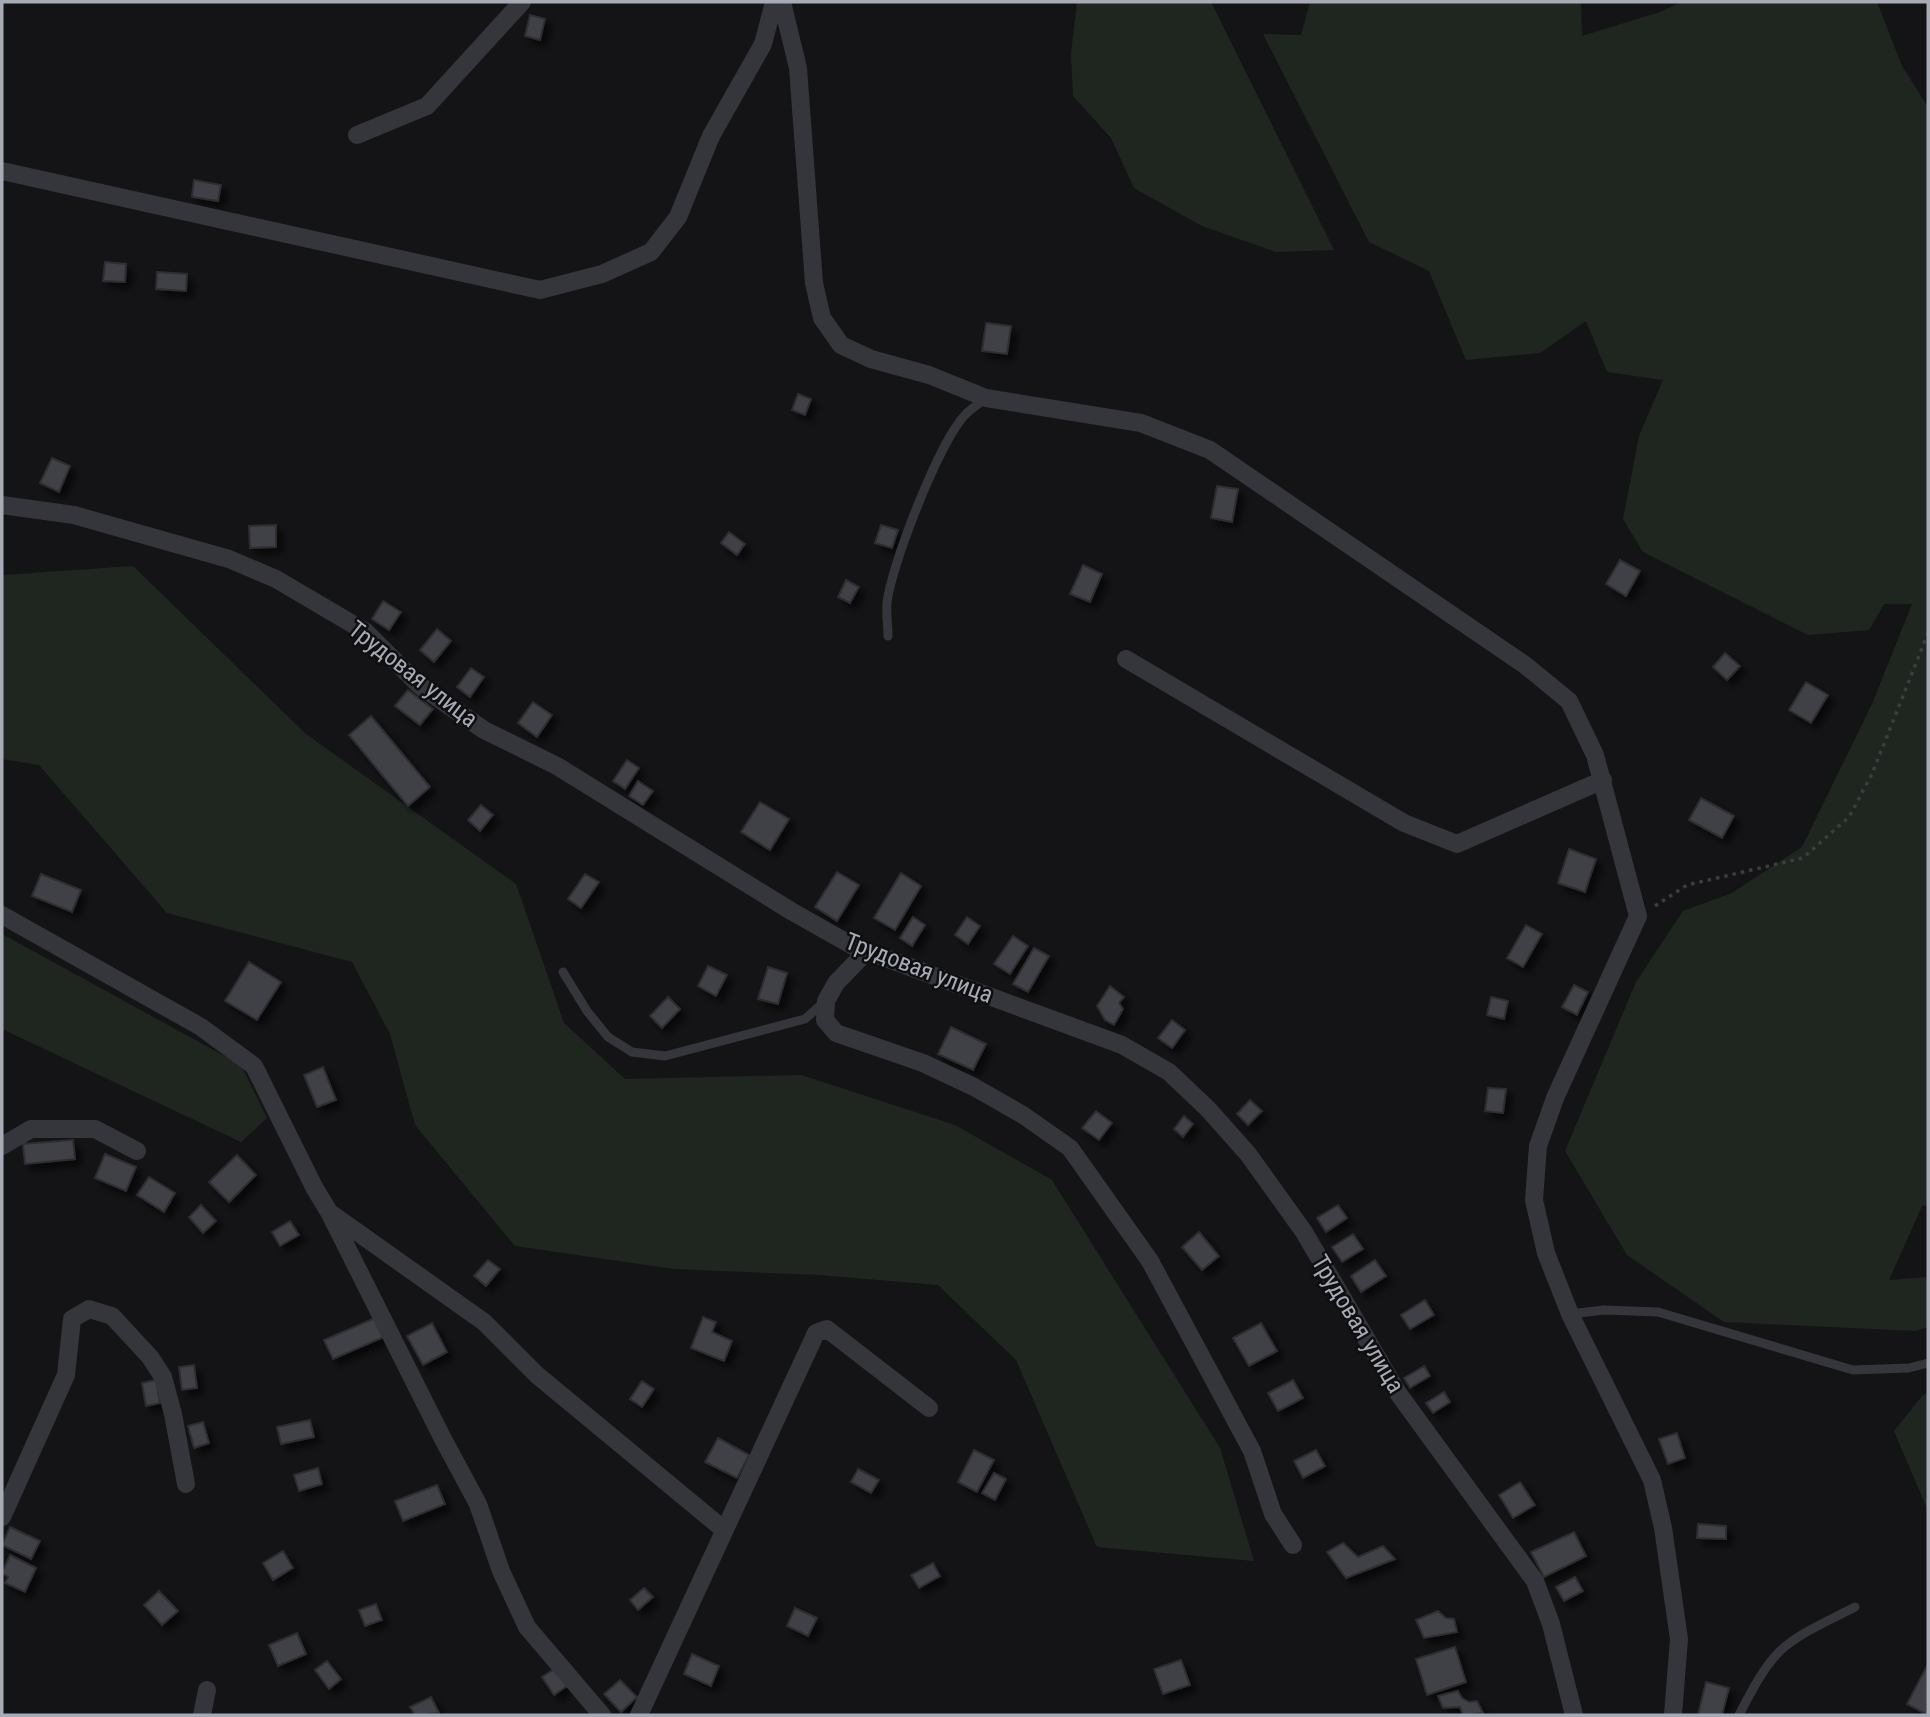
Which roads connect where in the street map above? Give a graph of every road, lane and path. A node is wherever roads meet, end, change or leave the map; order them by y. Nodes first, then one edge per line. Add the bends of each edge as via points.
1 (522, 2) edge
2 (774, 2) edge
3 (782, 2) edge
4 (357, 135) dead end
5 (2, 171) edge
6 (986, 398) junction
7 (2, 505) edge
8 (1928, 633) edge
9 (888, 636) dead end
10 (1126, 659) dead end
11 (1603, 780) junction
12 (2, 915) edge
13 (1638, 916) junction
14 (867, 951) junction
15 (563, 972) dead end
16 (826, 1001) junction
17 (2, 1146) edge
18 (137, 1151) dead end
19 (329, 1212) junction
20 (1570, 1314) junction
21 (1928, 1363) edge
22 (929, 1408) dead end
23 (186, 1485) dead end
24 (2, 1517) edge
25 (723, 1529) junction
26 (1293, 1545) dead end
27 (1855, 1607) dead end
28 (207, 1690) dead end
29 (202, 1715) edge
30 (602, 1715) edge
31 (639, 1715) edge
32 (1574, 1715) edge
33 (1673, 1715) edge
34 (1738, 1715) edge

1 - 4 street via 427,106
2 - 5 street via 763,44 711,136 678,217 651,252 602,274 540,290
3 - 6 street via 799,68 814,283 822,318 841,345
6 - 9 lane via 964,415 927,488 895,567 887,604
6 - 11 street via 1141,423 1210,450 1525,665 1569,701
7 - 14 street, Трудовая улица via 74,515 229,559 276,579 366,632 419,685 484,730 557,766 791,911
8 - 13 path via 1872,774 1849,817 1803,858 1687,885
10 - 11 street via 1404,823 1457,844
11 - 13 street
12 - 19 street via 201,1027 254,1066
13 - 20 street via 1555,1098 1538,1146 1534,1200 1546,1253
14 - 16 street via 836,983
14 - 32 street, Трудовая улица via 1122,1045 1169,1072 1208,1109 1248,1154 1304,1232 1398,1393 1535,1581
15 - 16 lane via 608,1037 632,1052 665,1056 805,1019
16 - 26 street via 825,1020 836,1033 923,1063 974,1087 1070,1148 1150,1261 1252,1451 1273,1514
17 - 18 street via 31,1129 95,1129
19 - 25 street via 484,1322 537,1375
19 - 30 street via 478,1504 527,1627
20 - 21 lane via 1658,1312 1853,1370
20 - 33 street via 1651,1480 1679,1639
22 - 25 street via 827,1329 816,1333
23 - 24 street via 163,1377 112,1316 89,1309 72,1319 66,1375
25 - 31 street
27 - 34 lane via 1781,1651
28 - 29 street

